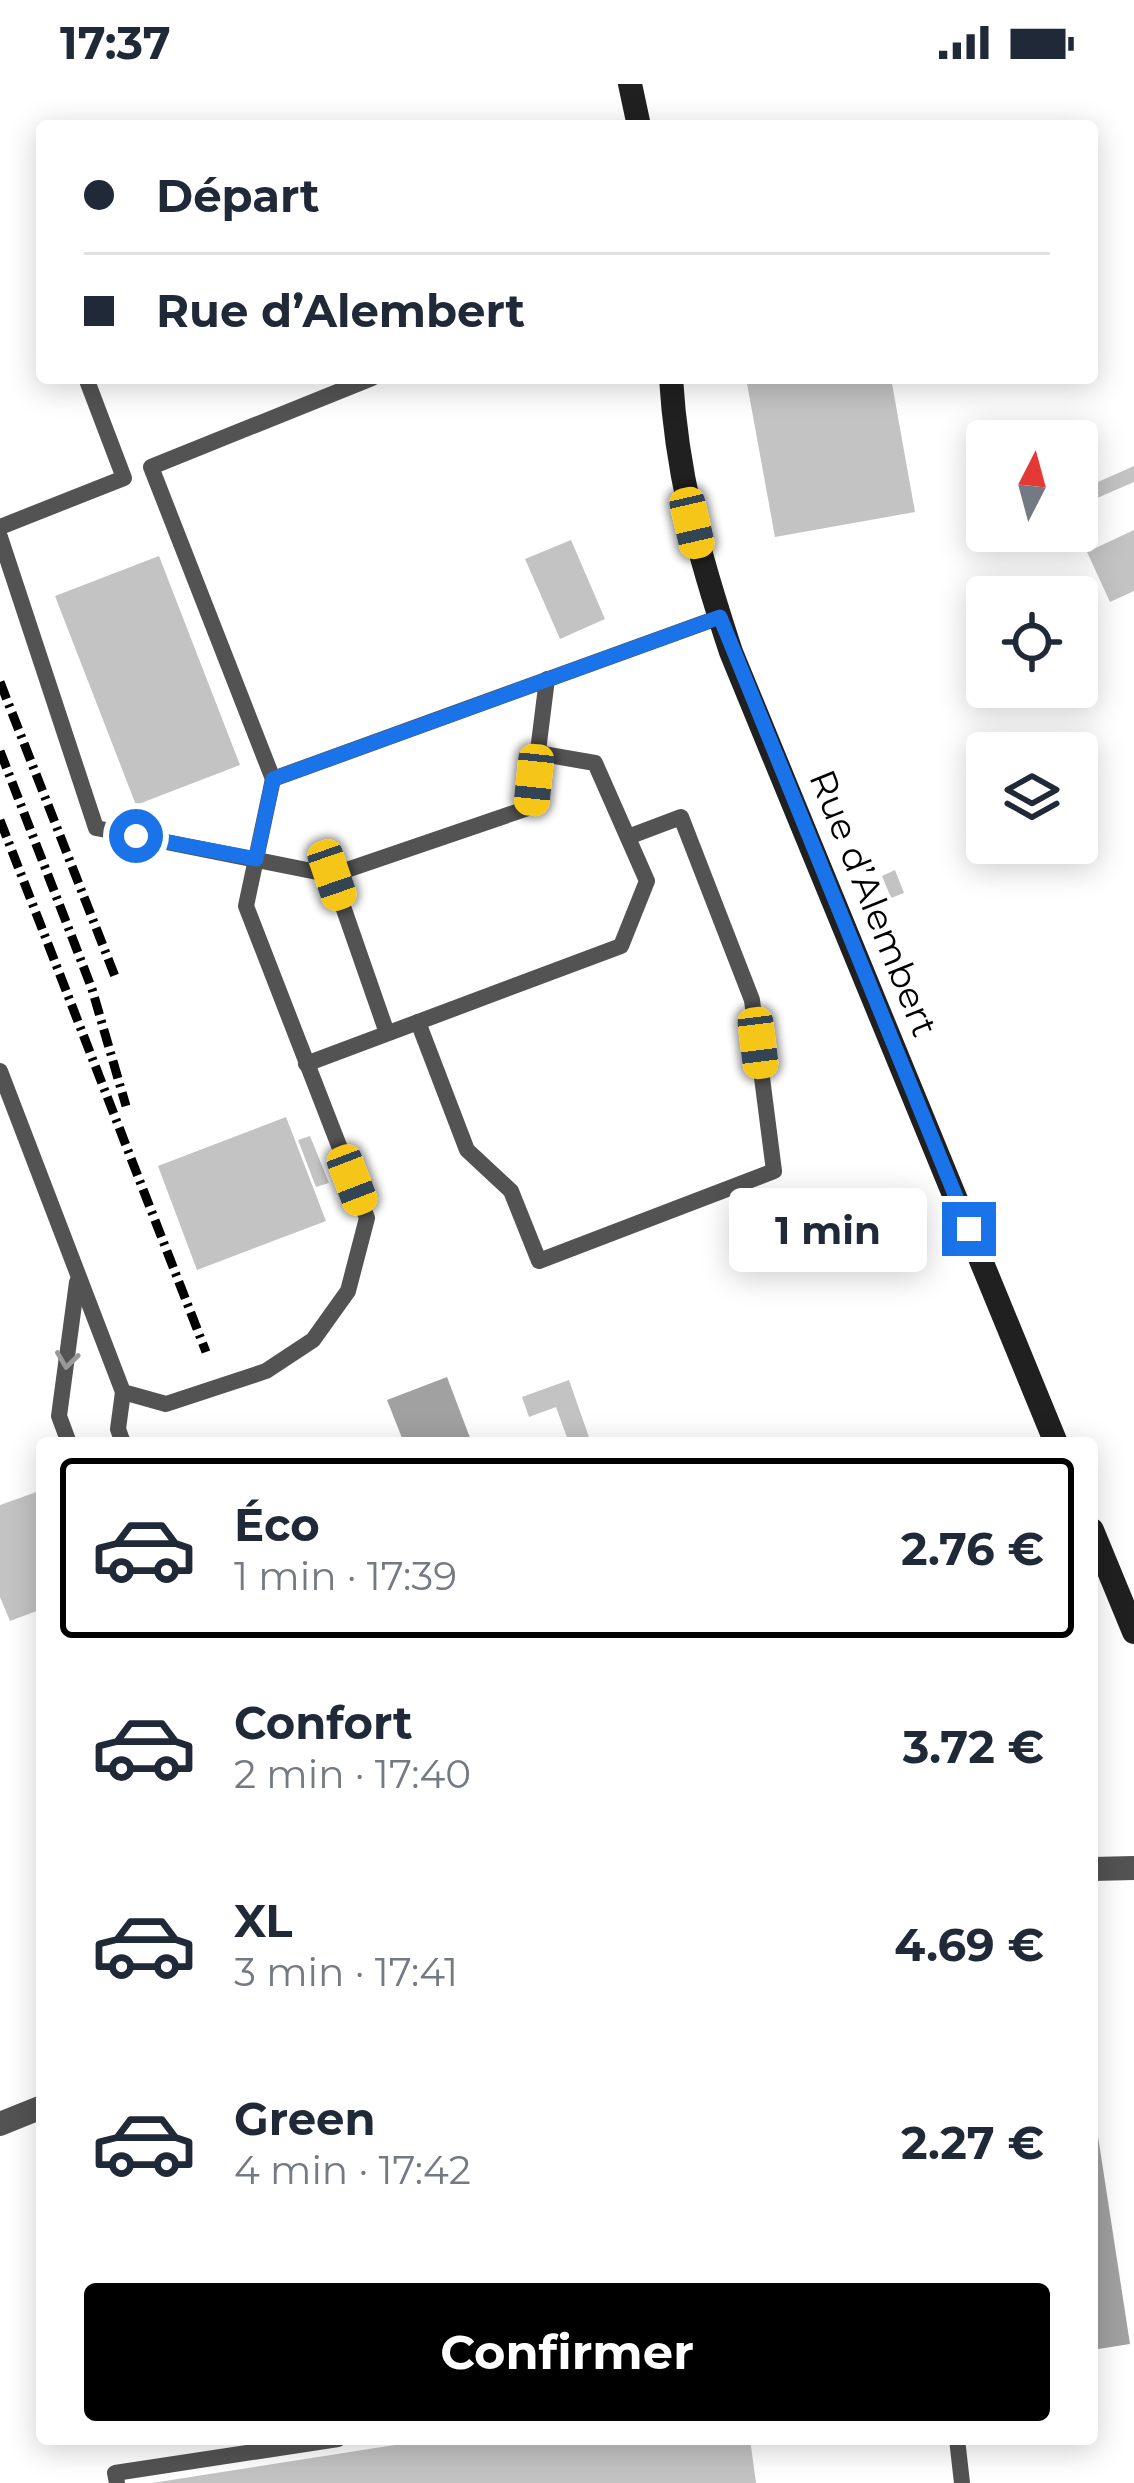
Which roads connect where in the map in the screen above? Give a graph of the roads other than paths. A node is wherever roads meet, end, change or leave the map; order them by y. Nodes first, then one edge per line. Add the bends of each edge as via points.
1 (630, 84) edge
2 (639, 120) edge
3 (88, 384) edge
4 (357, 384) edge
5 (671, 384) edge
6 (151, 467) junction
7 (124, 478) junction
8 (0, 527) edge
9 (0, 537) edge
10 (720, 617) junction
11 (547, 679) junction
12 (537, 753) junction
13 (273, 779) junction
14 (628, 837) junction
15 (256, 859) junction
16 (332, 875) junction
17 (418, 1022) junction
18 (387, 1033) junction
19 (306, 1064) junction
20 (0, 1071) edge
21 (78, 1275) junction
22 (123, 1392) junction
23 (67, 1437) edge
24 (121, 1437) edge
25 (1054, 1437) edge
26 (1098, 1545) edge
27 (1134, 1632) edge
28 (1134, 1868) edge
29 (1098, 1869) edge
30 (36, 2109) edge
31 (0, 2124) edge
32 (299, 2445) edge
33 (958, 2445) edge
34 (117, 2483) edge
35 (962, 2483) edge

1 - 2 street
3 - 7 lane
4 - 6 lane
5 - 10 street, Rue d’Alembert via 676,453
6 - 7 lane
6 - 13 lane
7 - 8 lane
9 - 15 lane via 96,828
10 - 11 lane
10 - 25 street, Rue d’Alembert
11 - 12 lane
11 - 13 lane
12 - 14 lane via 595,763
12 - 16 lane via 531,806
13 - 15 lane
14 - 17 lane via 647,881 621,946
14 - 17 lane via 681,818 752,1000 774,1172 539,1261 511,1191 466,1150
15 - 16 lane
15 - 19 lane via 246,906
16 - 18 lane
17 - 18 lane
18 - 19 lane
19 - 22 lane via 367,1218 348,1291 313,1340 266,1371 166,1404
20 - 21 lane
21 - 22 lane
21 -> 23 lane via 59,1416
22 - 24 lane
26 - 27 street
28 - 29 street
30 - 31 street
32 - 34 lane via 116,2473
33 - 35 lane

